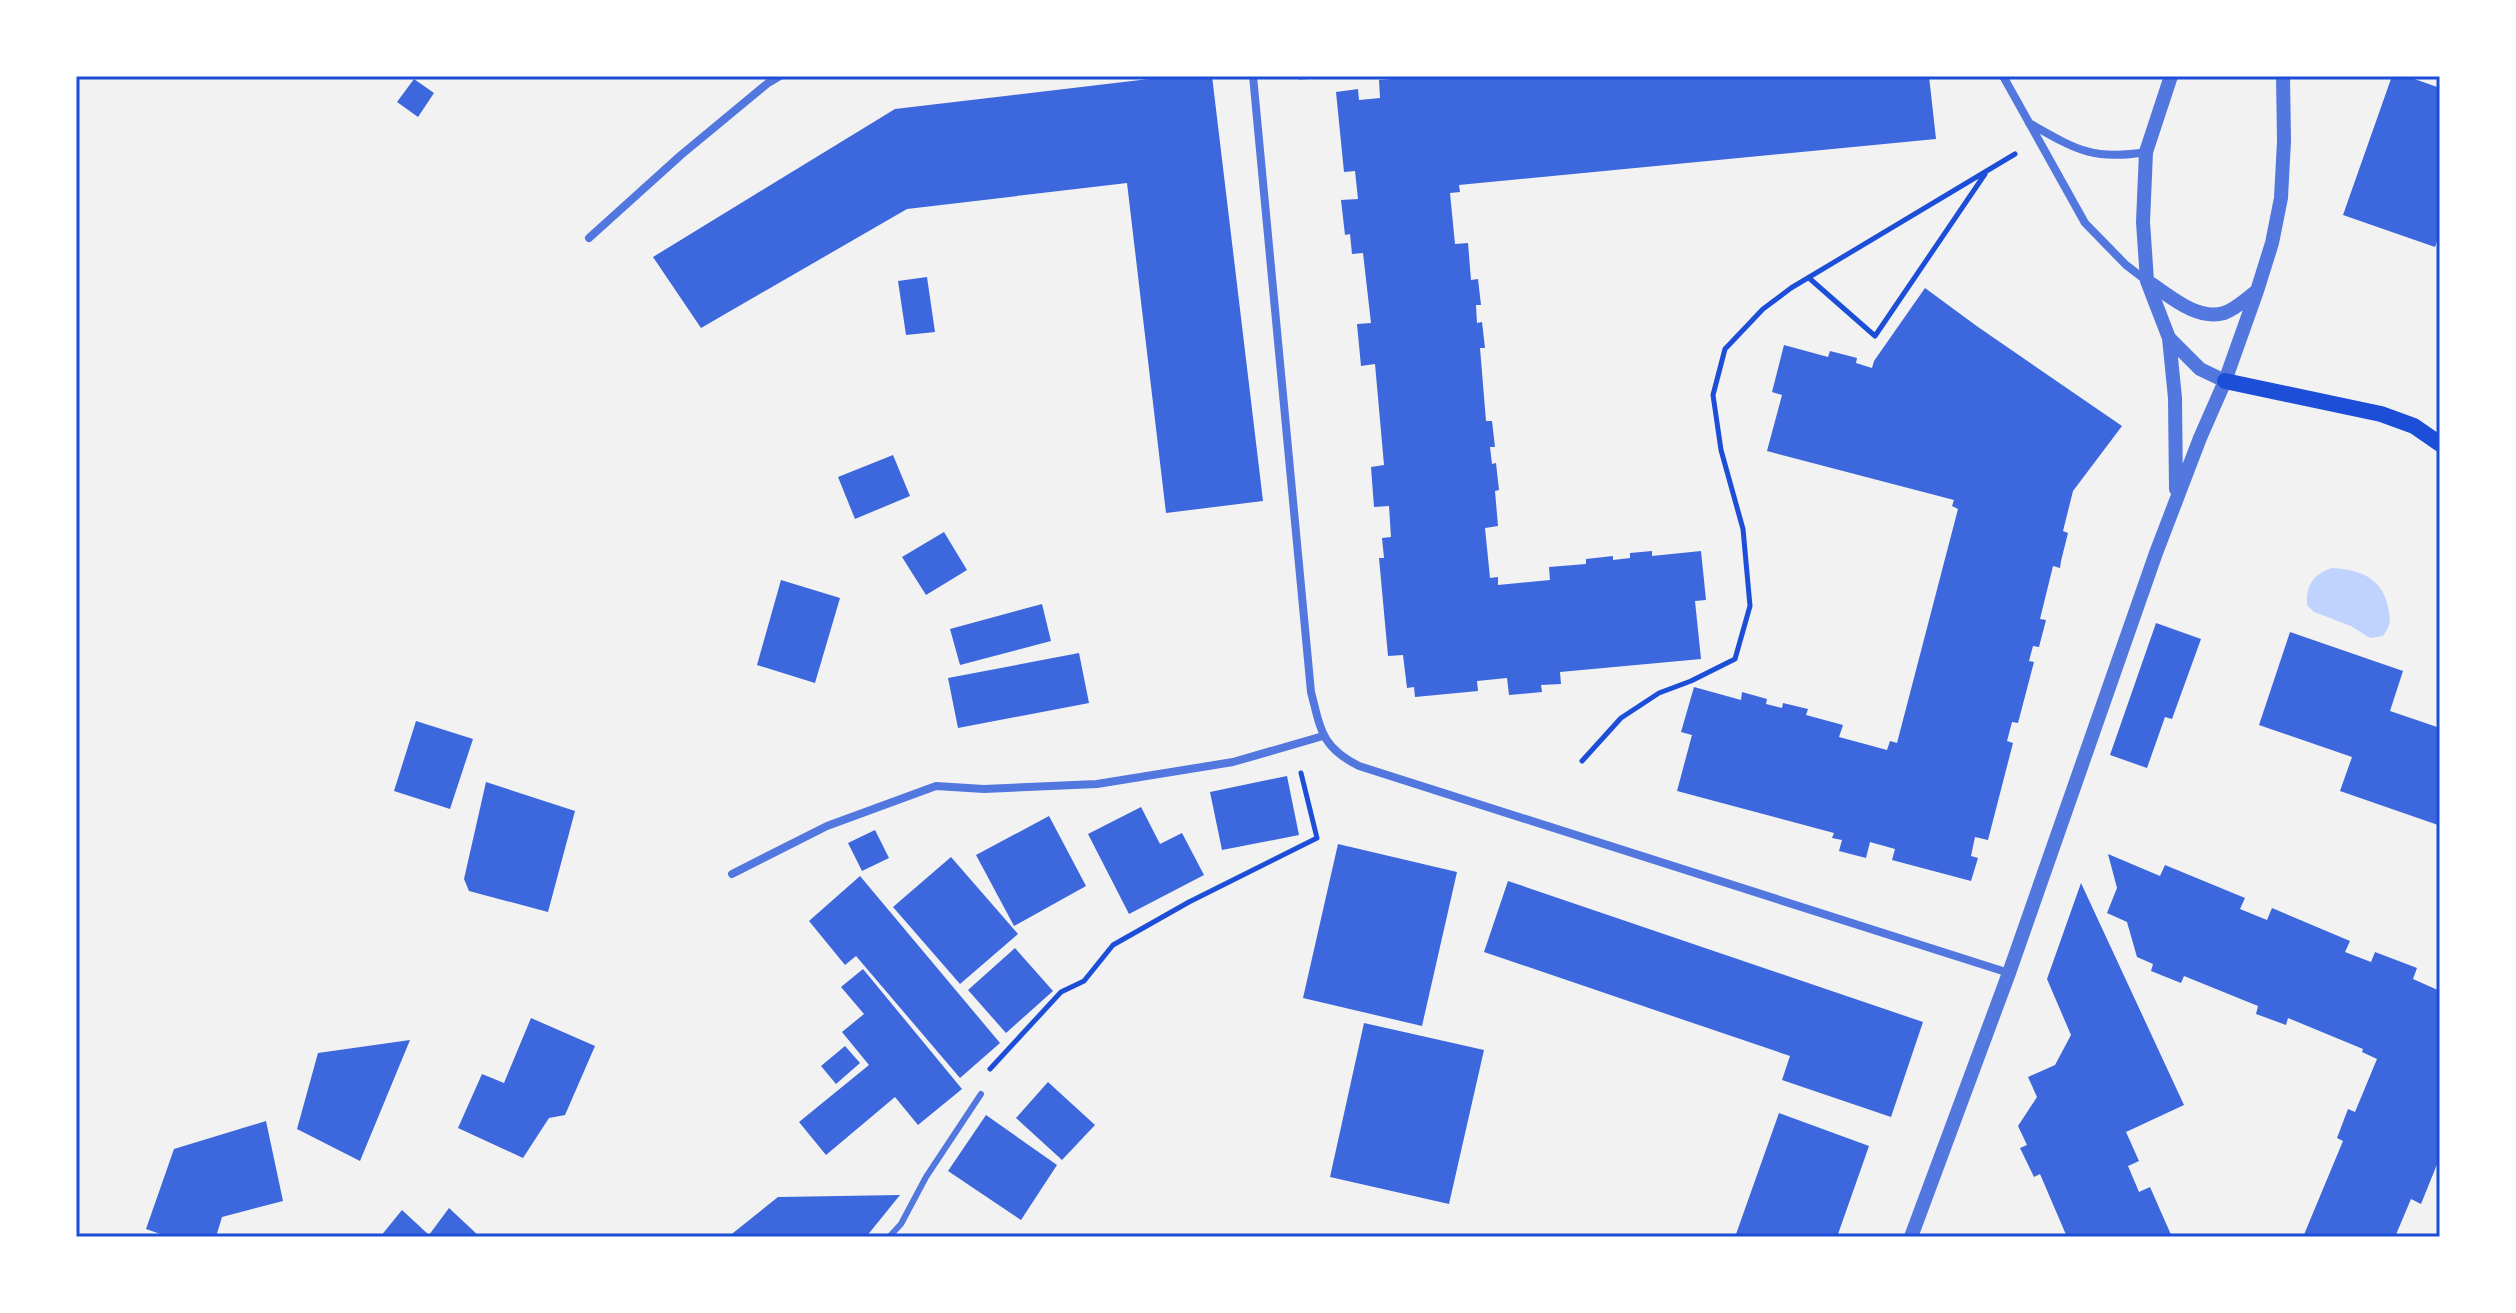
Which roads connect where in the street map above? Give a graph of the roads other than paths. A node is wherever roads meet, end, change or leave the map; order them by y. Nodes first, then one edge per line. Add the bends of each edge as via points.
1 (780, 76) edge
2 (1253, 76) edge
3 (2003, 76) edge
4 (2171, 76) edge
5 (2283, 76) edge
6 (2028, 123) junction
7 (2146, 152) junction
8 (589, 238) dead end
9 (2147, 281) junction
10 (2257, 291) junction
11 (2169, 338) junction
12 (2225, 381) junction
13 (2440, 444) edge
14 (2176, 501) junction
15 (1323, 736) junction
16 (732, 874) dead end
17 (2009, 973) junction
18 (981, 1094) road end
19 (889, 1237) edge
20 (1911, 1237) edge

1 - 8 street
2 - 15 street via 1311,692
3 - 6 street
4 - 7 street
5 - 10 street via 2281,198
6 - 7 street via 2084,151 2106,156
6 - 9 street via 2085,223
7 - 9 street
9 - 10 street via 2183,306 2208,314 2226,312
9 - 11 street
10 - 12 street
11 - 12 street via 2200,369
11 - 14 street
12 - 13 main road via 2381,414 2414,426
12 - 14 street
14 - 17 street
15 - 16 street via 1233,762 1097,784 936,786 827,826
15 - 17 street via 1338,756 1359,766
17 - 20 street
18 - 19 lane

